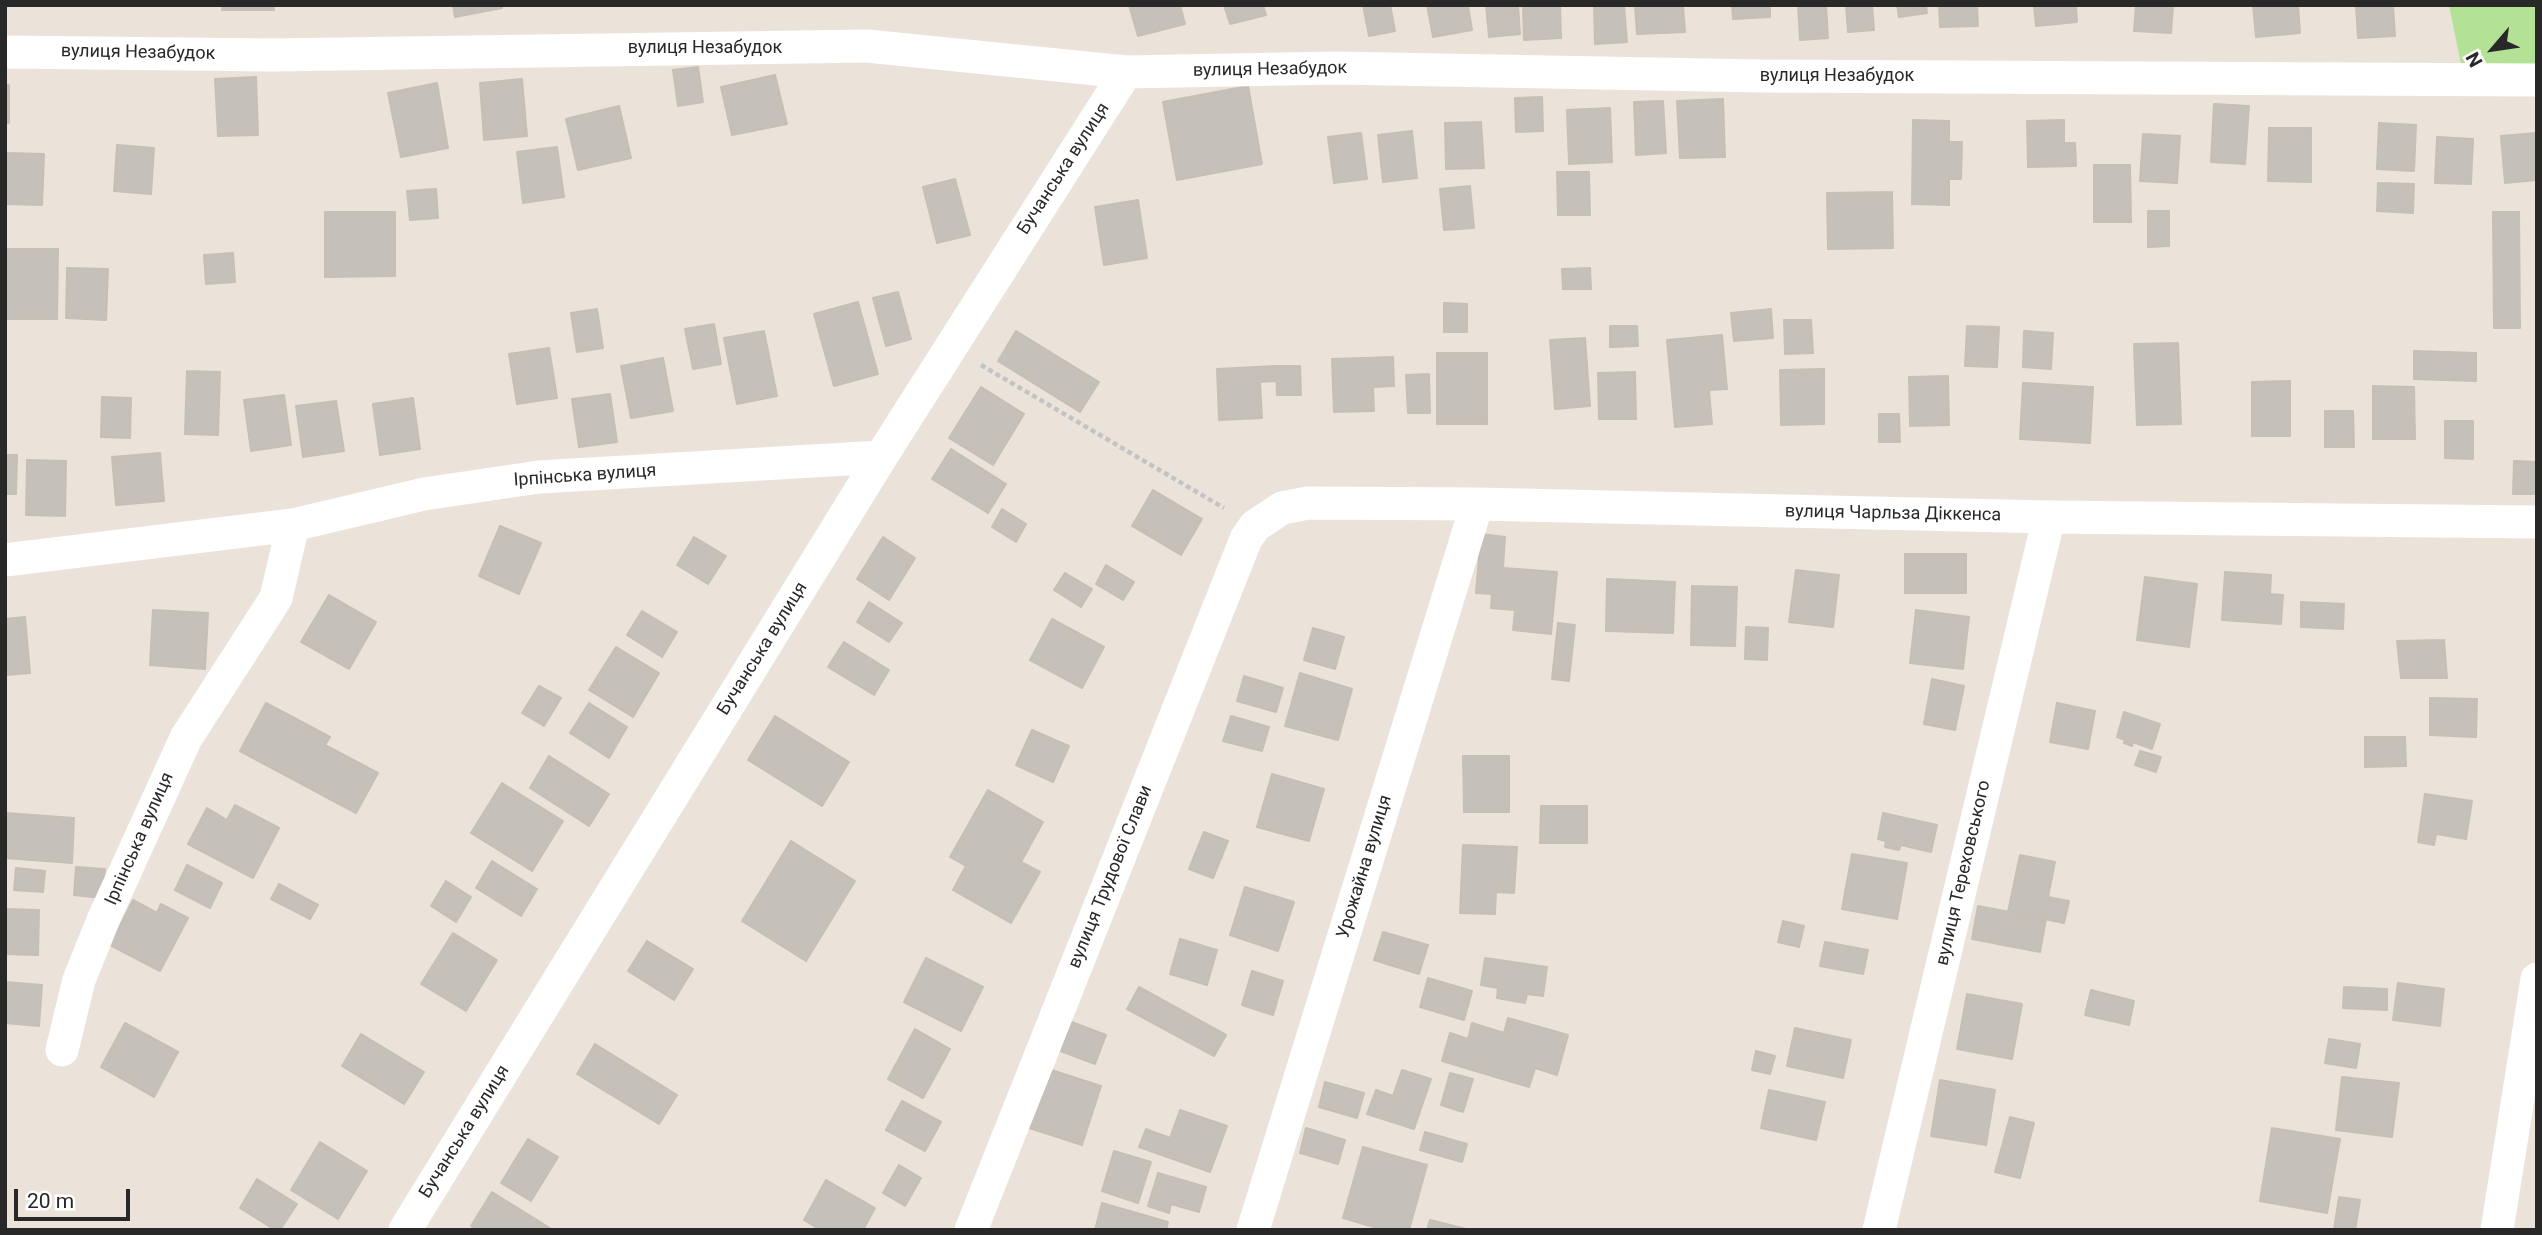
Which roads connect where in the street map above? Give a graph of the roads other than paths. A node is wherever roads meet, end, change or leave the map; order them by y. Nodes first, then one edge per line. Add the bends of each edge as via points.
1 (5, 52) edge
2 (1126, 72) junction
3 (2537, 79) edge
4 (881, 457) junction
5 (1477, 504) junction
6 (2049, 517) junction
7 (2537, 522) edge
8 (293, 525) junction
9 (1255, 526) joint
10 (5, 560) edge
11 (2537, 979) edge
12 (62, 1050) dead end
13 (405, 1230) edge
14 (971, 1230) edge
15 (1253, 1230) edge
16 (1879, 1230) edge
17 (2497, 1230) edge

1 - 2 street, вулиця Незабудок via 273,55 867,46
2 - 3 street, вулиця Незабудок via 1336,68 1775,76
2 - 4 street, Бучанська вулиця
4 - 8 street, Ірпінська вулиця via 539,477 424,494
4 - 13 street, Бучанська вулиця
5 - 6 street, вулиця Чарльза Діккенса
5 - 9 street, вулиця Чарльза Діккенса via 1308,503 1282,508
5 - 15 street, Урожайна вулиця
6 - 7 street, вулиця Чарльза Діккенса
6 - 16 street, вулиця Тереховського
8 - 10 street, Ірпінська вулиця
8 - 12 street, Ірпінська вулиця via 276,598 186,738 104,918 79,980
9 - 14 street, вулиця Трудової Слави via 1241,551
11 - 17 street

